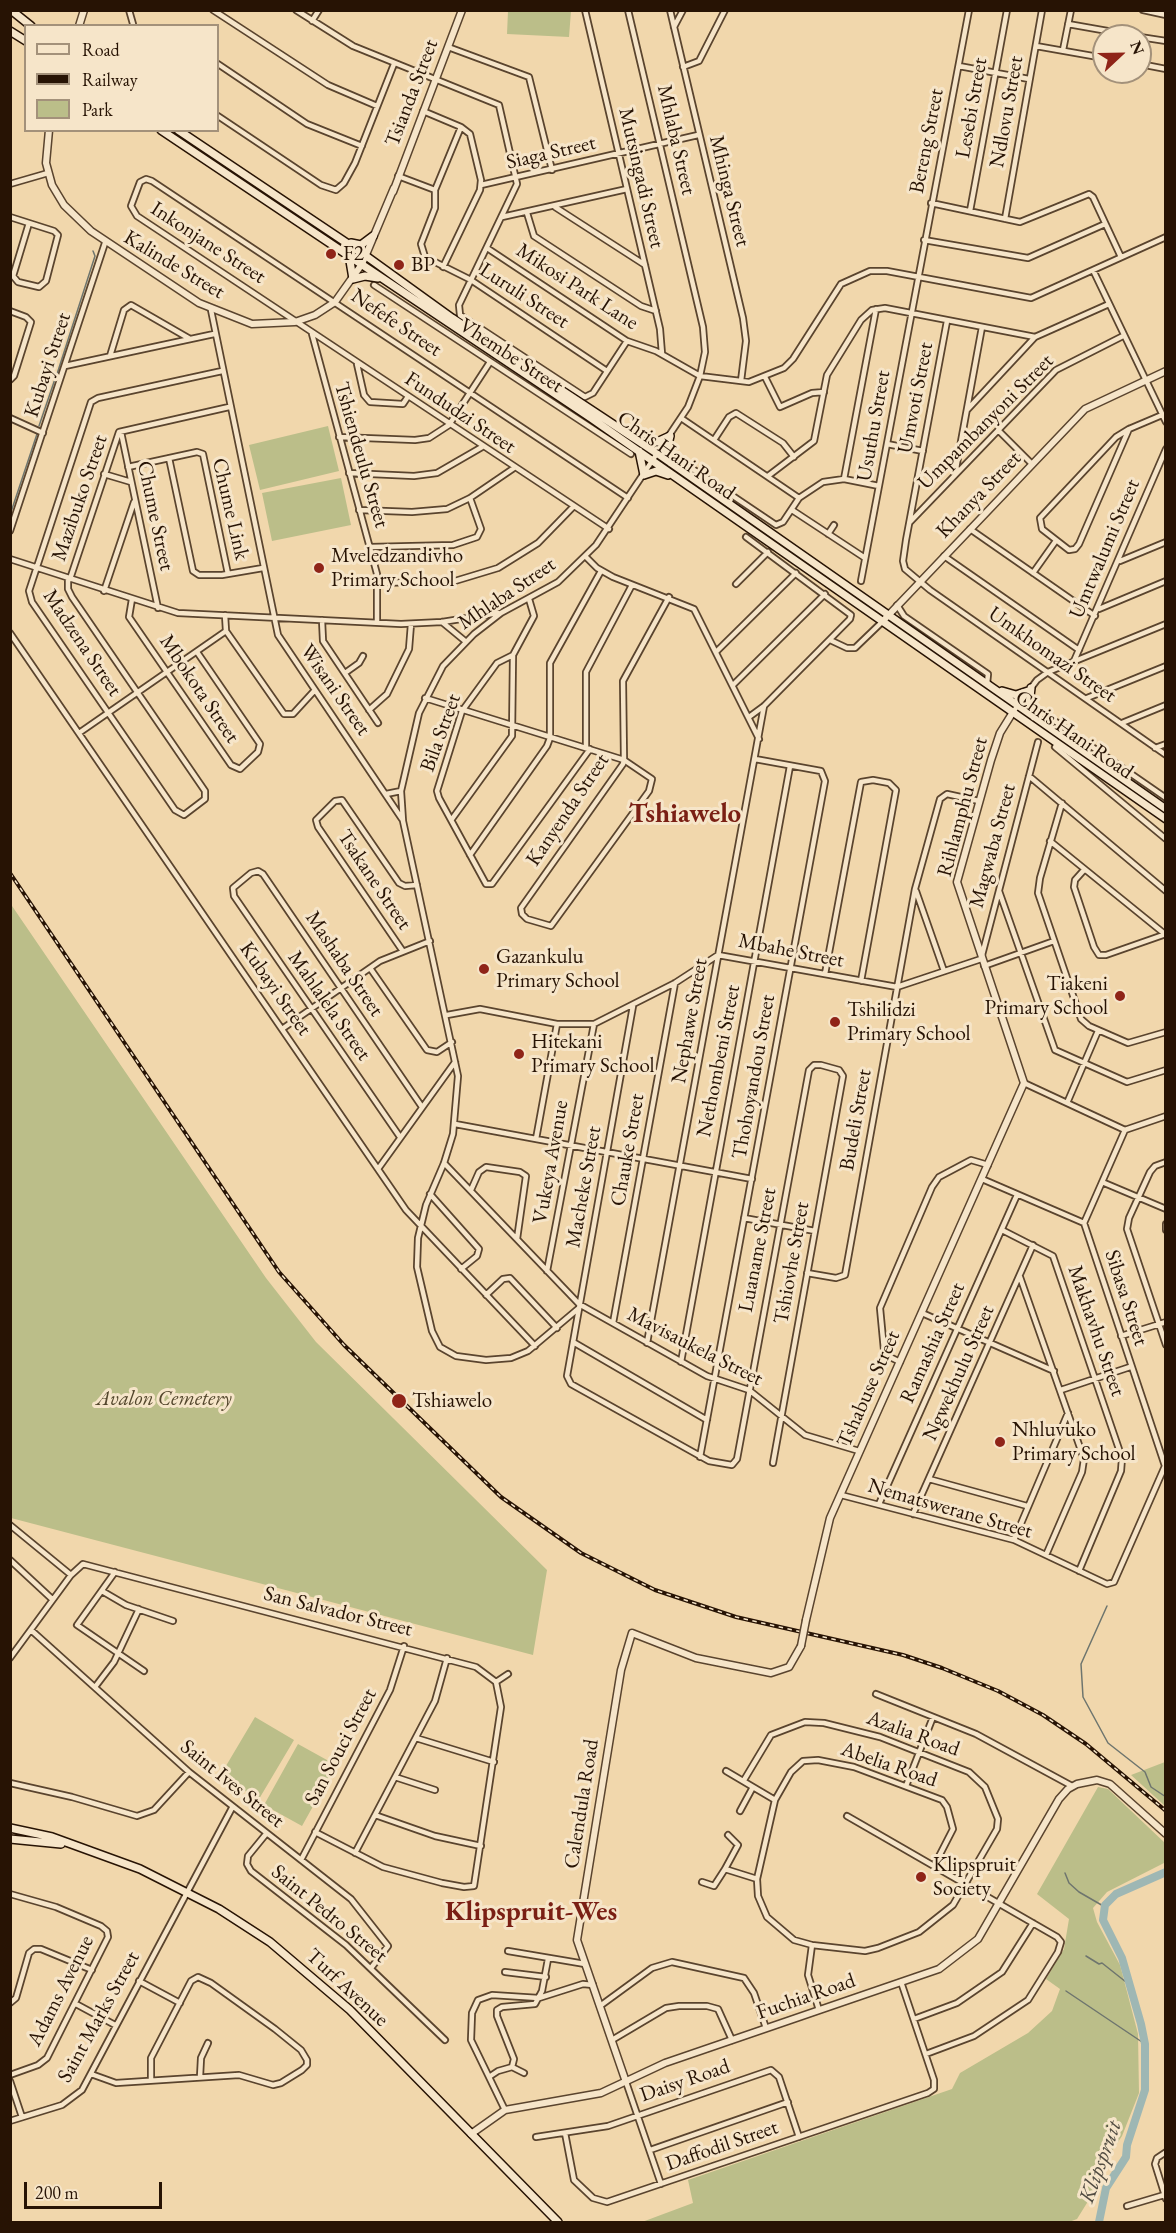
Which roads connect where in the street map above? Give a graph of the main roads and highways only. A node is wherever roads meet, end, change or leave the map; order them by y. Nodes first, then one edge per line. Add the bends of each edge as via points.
1 (11, 10) edge
2 (29, 24) edge
3 (10, 31) edge
4 (24, 40) edge
5 (164, 132) edge
6 (181, 132) edge
7 (338, 237) junction
8 (373, 238) road end
9 (349, 255) junction
10 (389, 283) junction
11 (640, 442) junction
12 (639, 451) junction
13 (656, 458) junction
14 (673, 460) junction
15 (689, 486) junction
16 (989, 685) junction
17 (1016, 709) junction
18 (1034, 717) junction
19 (1166, 809) edge
20 (1166, 819) edge
21 (10, 1828) edge
22 (10, 1839) edge
23 (66, 1844) junction
24 (558, 2223) edge

1 - 2 main road
3 - 4 main road
5 - 9 main road, Chris Hani Road
6 - 7 main road, Chris Hani Road
7 - 8 main road via 361,245
7 - 11 main road, Chris Hani Road
9 - 10 main road, Chris Hani Road
9 - 10 main road via 353,279 369,276
10 - 12 main road, Chris Hani Road
11 - 13 main road, Chris Hani Road
11 - 14 main road via 670,436 667,449
12 - 13 main road, Chris Hani Road
12 - 15 main road via 644,475 659,471
13 - 14 main road, Chris Hani Road
13 - 15 main road, Chris Hani Road
14 - 16 main road, Chris Hani Road
15 - 17 main road, Chris Hani Road via 882,622
16 - 17 main road, Chris Hani Road
16 - 18 main road via 1011,695 1030,690 1029,704
17 - 18 main road, Chris Hani Road
17 - 20 main road, Chris Hani Road
18 - 19 main road, Chris Hani Road
21 - 23 main road, Turf Avenue
22 - 23 main road, Turf Avenue
23 - 24 main road, Turf Avenue via 140,1869 251,1929 350,2010

